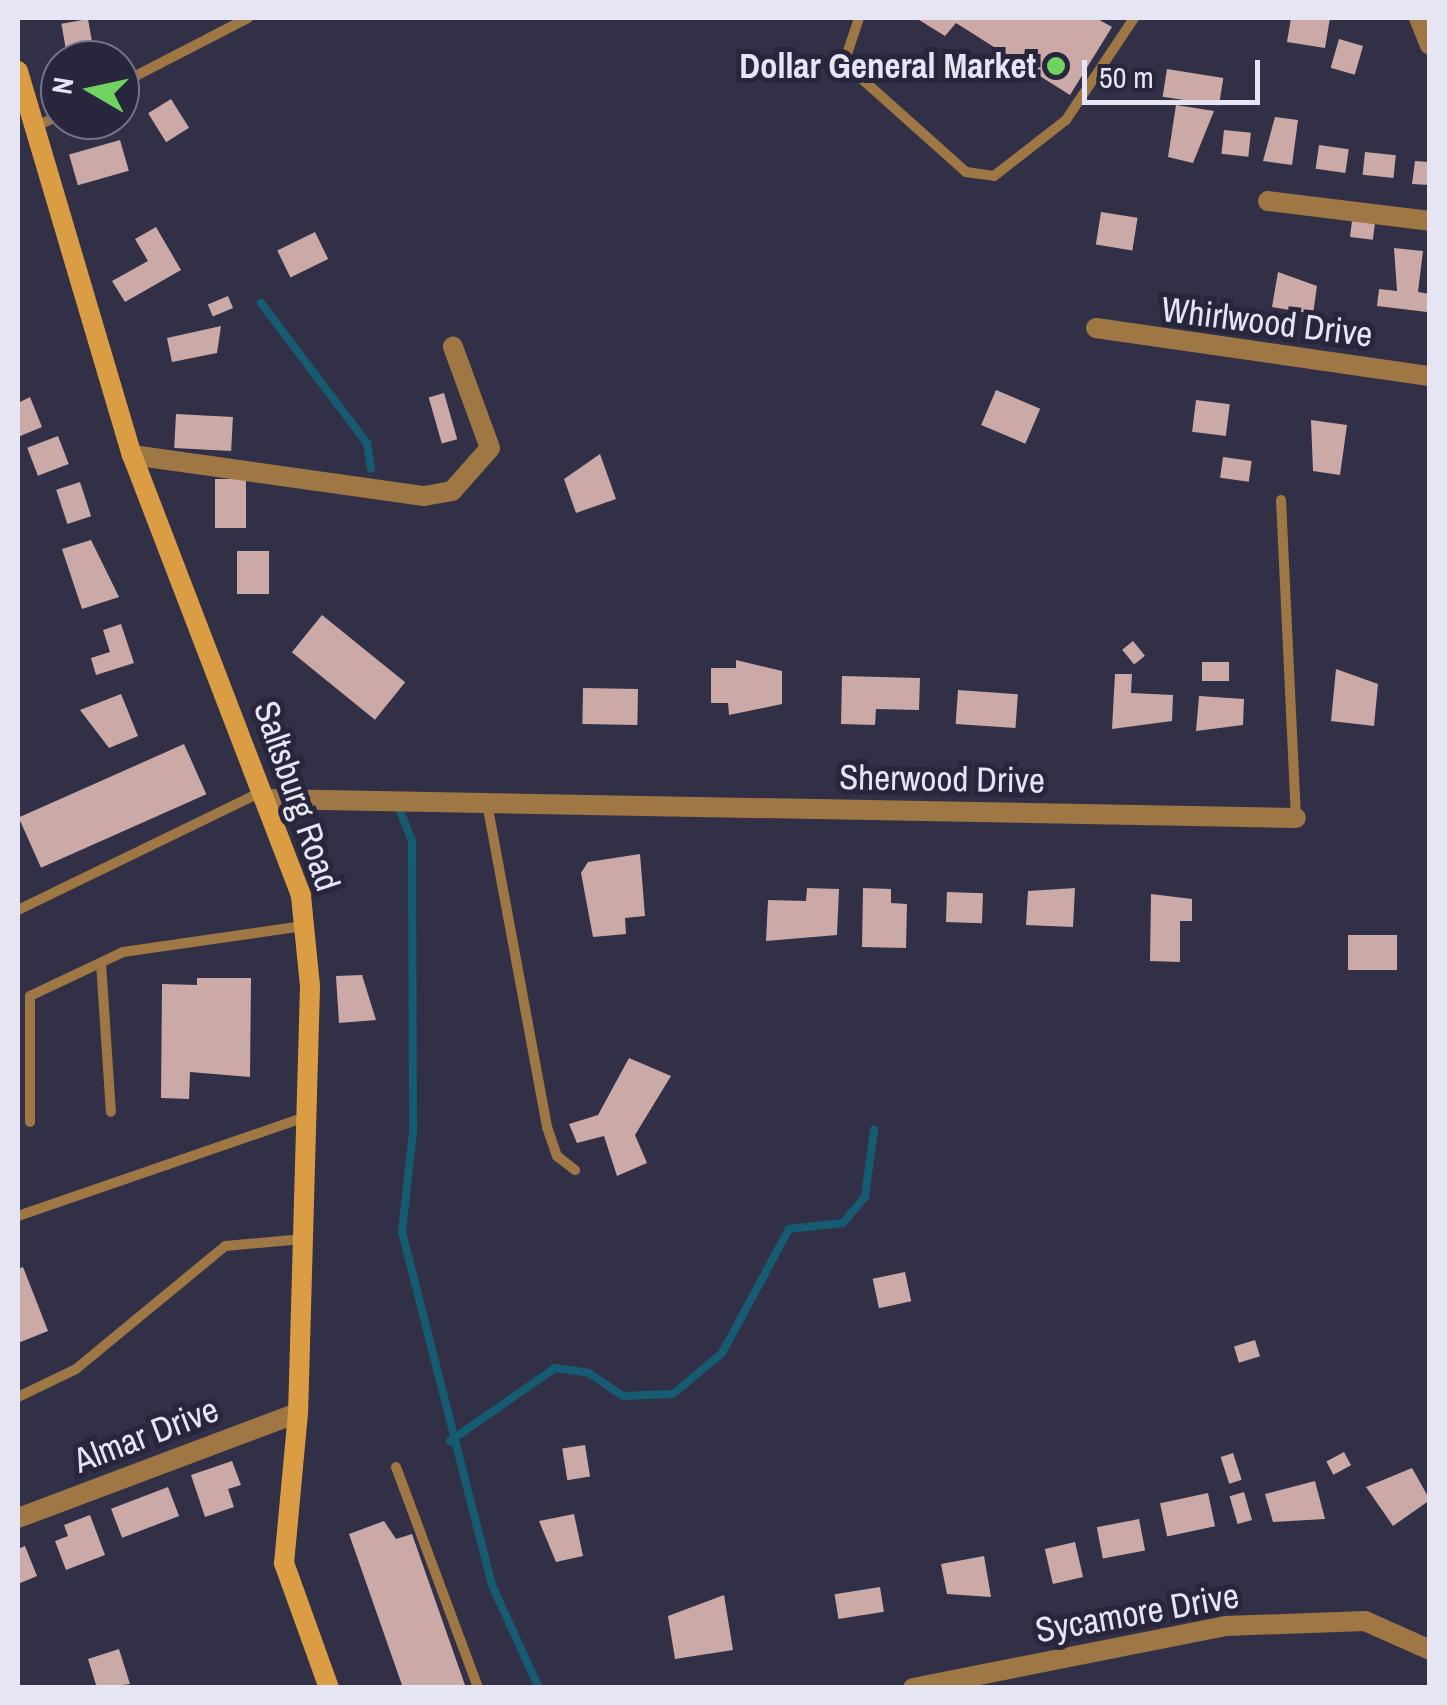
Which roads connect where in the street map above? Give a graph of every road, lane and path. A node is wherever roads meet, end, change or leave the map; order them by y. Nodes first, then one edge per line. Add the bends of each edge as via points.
1 (248, 18) edge
2 (859, 18) edge
3 (1134, 18) edge
4 (1419, 18) edge
5 (1430, 45) edge
6 (18, 71) edge
7 (140, 74) edge
8 (40, 125) edge
9 (34, 128) junction
10 (1268, 202) dead end
11 (1430, 221) edge
12 (1096, 328) dead end
13 (453, 347) dead end
14 (1430, 376) edge
15 (132, 455) junction
16 (1281, 500) dead end
17 (268, 794) junction
18 (487, 803) junction
19 (1296, 818) joint
20 (18, 910) edge
21 (304, 926) junction
22 (101, 962) junction
23 (111, 1112) dead end
24 (305, 1117) junction
25 (30, 1122) dead end
26 (575, 1170) dead end
27 (18, 1216) edge
28 (303, 1238) junction
29 (18, 1397) edge
30 (298, 1413) junction
31 (396, 1466) dead end
32 (18, 1518) edge
33 (1430, 1650) edge
34 (330, 1688) edge
35 (478, 1688) edge
36 (913, 1688) edge

1 - 7 lane
2 - 3 lane via 844,63 966,172 994,176 1066,120
4 - 5 street
6 - 9 main road, Saltsburg Road
8 - 9 lane
9 - 15 main road, Saltsburg Road
10 - 11 street
12 - 14 street, Whirlwood Drive
13 - 15 street via 490,448 452,491 424,496
15 - 17 main road, Saltsburg Road
16 - 19 lane, Sherwood Drive
17 - 18 street, Sherwood Drive
17 - 20 lane
17 - 21 main road, Saltsburg Road
18 - 19 street, Sherwood Drive
18 - 26 lane via 547,1127
21 - 22 lane
21 - 24 main road, Saltsburg Road
22 - 23 lane
22 - 25 lane via 30,996
24 - 27 lane
24 - 28 main road, Saltsburg Road
28 - 29 lane via 224,1246 76,1369
28 - 30 main road, Saltsburg Road
30 - 32 street, Almar Drive
30 - 34 main road, Saltsburg Road via 284,1563
31 - 35 lane
33 - 36 street, Sycamore Drive via 1366,1621 1226,1626

